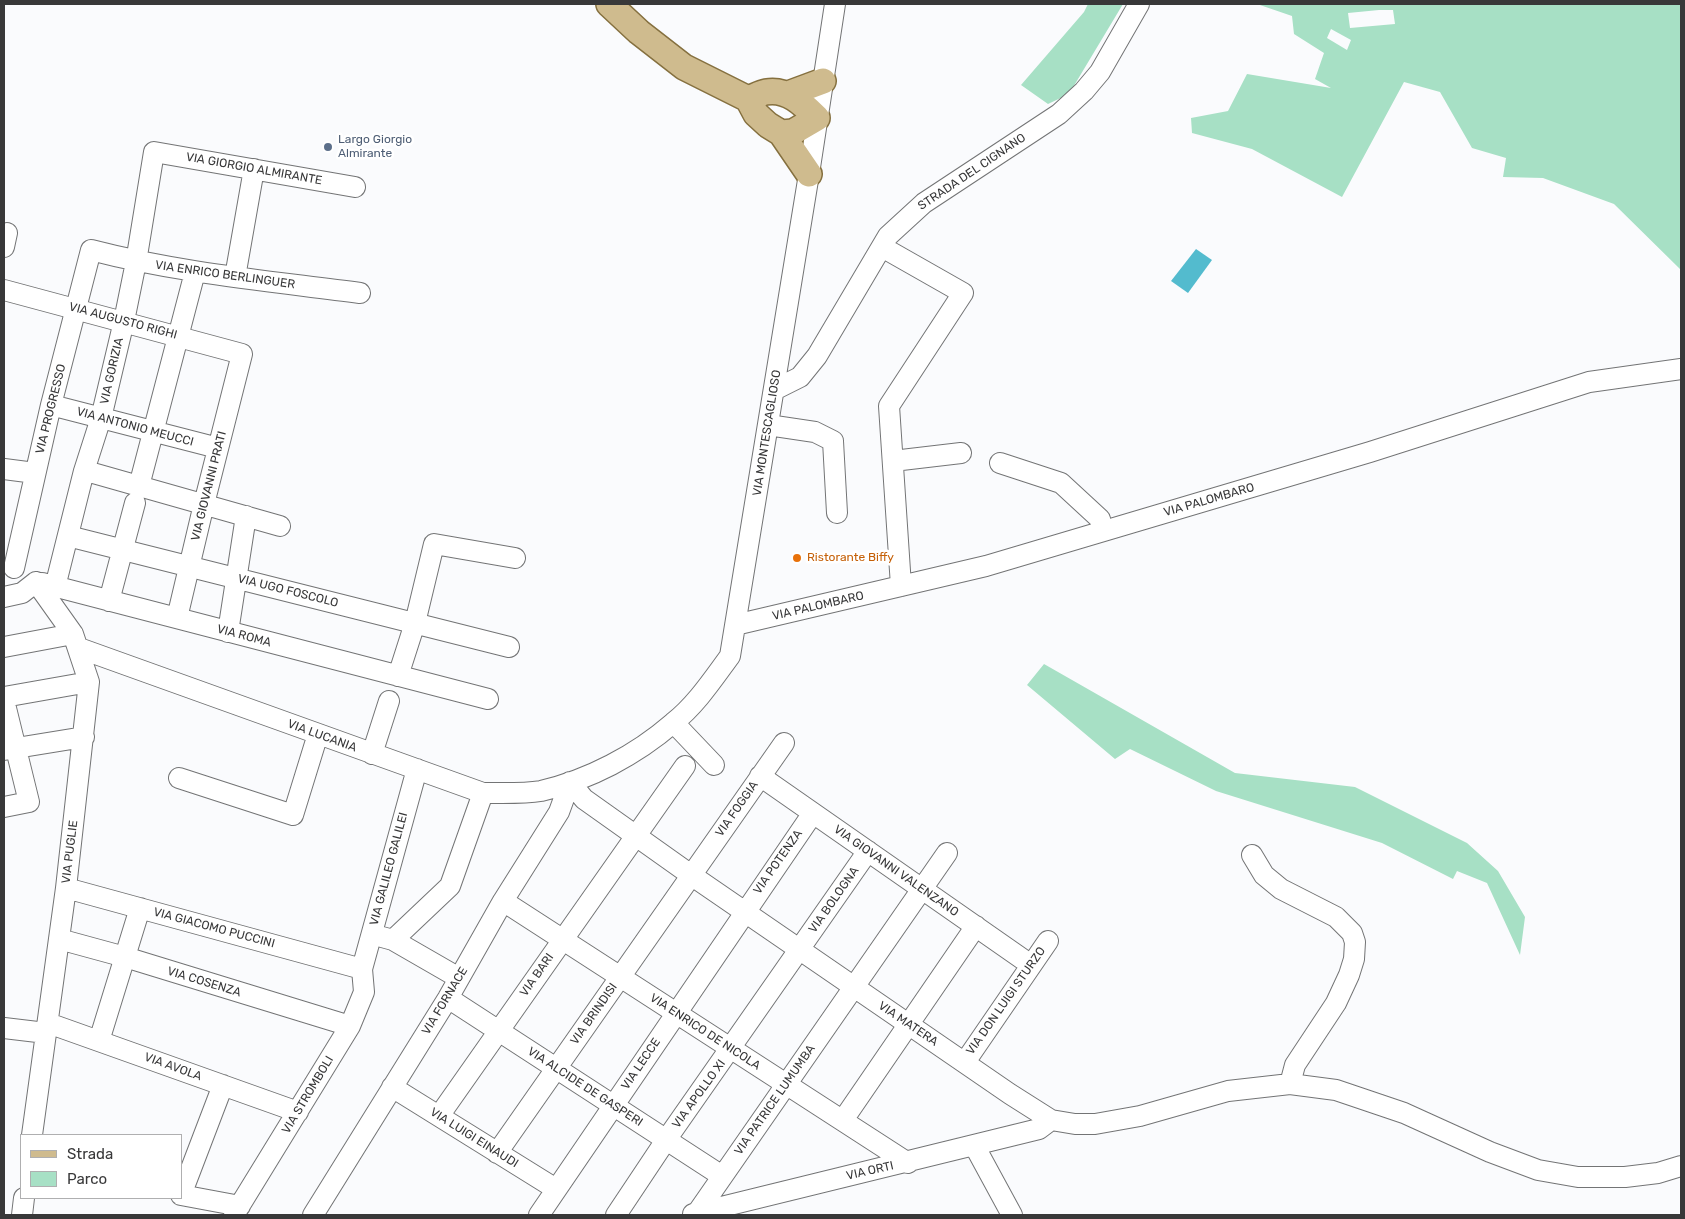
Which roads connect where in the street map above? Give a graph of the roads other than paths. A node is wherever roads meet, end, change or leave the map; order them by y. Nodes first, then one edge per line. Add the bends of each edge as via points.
1 (609, 4) edge
2 (835, 4) edge
3 (1139, 4) edge
4 (823, 81) junction
5 (788, 94) junction
6 (748, 99) junction
7 (817, 118) junction
8 (781, 133) junction
9 (154, 152) joint
10 (254, 169) junction
11 (809, 174) junction
12 (355, 187) dead end
13 (882, 247) junction
14 (91, 250) joint
15 (136, 262) junction
16 (195, 272) junction
17 (235, 276) junction
18 (4, 290) edge
19 (360, 294) dead end
20 (77, 308) junction
21 (124, 321) junction
22 (178, 336) junction
23 (242, 354) joint
24 (1681, 369) edge
25 (774, 390) junction
26 (51, 405) junction
27 (101, 418) junction
28 (768, 425) junction
29 (154, 432) junction
30 (218, 448) junction
31 (962, 453) dead end
32 (893, 461) junction
33 (1000, 463) dead end
34 (4, 469) edge
35 (35, 473) junction
36 (93, 474) dead end
37 (137, 495) junction
38 (204, 504) junction
39 (837, 513) dead end
40 (246, 516) junction
41 (280, 526) dead end
42 (1102, 531) junction
43 (68, 536) junction
44 (122, 550) junction
45 (515, 558) dead end
46 (189, 566) junction
47 (9, 568) edge
48 (237, 578) junction
49 (36, 582) junction
50 (901, 586) junction
51 (56, 587) junction
52 (4, 597) edge
53 (109, 601) junction
54 (177, 618) junction
55 (415, 623) junction
56 (735, 625) junction
57 (228, 632) junction
58 (76, 641) junction
59 (509, 646) dead end
60 (4, 647) edge
61 (398, 676) junction
62 (89, 682) junction
63 (4, 699) edge
64 (488, 699) dead end
65 (389, 701) dead end
66 (674, 723) junction
67 (318, 734) junction
68 (84, 737) junction
69 (784, 744) dead end
70 (10, 749) edge
71 (372, 754) junction
72 (714, 765) dead end
73 (685, 766) dead end
74 (417, 770) junction
75 (760, 776) junction
76 (179, 778) dead end
77 (570, 782) junction
78 (483, 793) junction
79 (4, 807) edge
80 (813, 813) junction
81 (635, 835) junction
82 (868, 851) junction
83 (947, 853) dead end
84 (1252, 855) dead end
85 (691, 875) junction
86 (66, 888) junction
87 (922, 889) junction
88 (503, 901) junction
89 (140, 908) junction
90 (744, 912) junction
91 (976, 926) junction
92 (371, 934) junction
93 (59, 939) junction
94 (563, 939) junction
95 (393, 940) junction
96 (1048, 941) dead end
97 (799, 950) junction
98 (125, 957) junction
99 (1031, 965) junction
100 (362, 968) junction
101 (621, 977) junction
102 (459, 978) junction
103 (854, 987) junction
104 (448, 998) junction
105 (676, 1012) junction
106 (908, 1025) junction
107 (350, 1026) junction
108 (4, 1028) edge
109 (47, 1028) junction
110 (498, 1031) junction
111 (99, 1041) junction
112 (732, 1048) junction
113 (965, 1062) junction
114 (556, 1068) junction
115 (786, 1084) junction
116 (1290, 1084) junction
117 (223, 1085) junction
118 (392, 1086) junction
119 (613, 1105) junction
120 (298, 1112) junction
121 (439, 1116) junction
122 (843, 1120) junction
123 (1051, 1120) junction
124 (32, 1134) edge
125 (666, 1140) junction
126 (974, 1145) junction
127 (497, 1154) junction
128 (908, 1163) junction
129 (1681, 1166) edge
130 (722, 1176) junction
131 (556, 1190) junction
132 (182, 1192) edge
133 (182, 1195) edge
134 (24, 1199) edge
135 (237, 1211) edge
136 (691, 1214) edge
137 (22, 1215) edge
138 (313, 1215) edge
139 (539, 1215) edge
140 (616, 1215) edge
141 (1012, 1215) edge

1 - 6 main road via 684,67
2 - 4 street, VIA MONTESCAGLIOSO
3 - 13 street, STRADA DEL CIGNANO via 1100,72 1084,91 1058,114 924,203 888,236
4 - 5 main road
4 - 7 street, VIA MONTESCAGLIOSO
5 - 6 main road via 768,91
5 - 7 main road
6 - 8 main road via 756,114
7 - 8 main road via 793,132
7 - 11 street, VIA MONTESCAGLIOSO
8 - 11 main road
9 - 10 street, VIA GIORGIO ALMIRANTE
9 - 15 street, VIA GORIZIA
10 - 12 street, VIA GIORGIO ALMIRANTE
10 - 17 street
11 - 25 street, VIA MONTESCAGLIOSO
13 - 25 street, STRADA DEL CIGNANO via 817,356 800,378
13 - 32 street via 963,293 889,406
14 - 15 street, VIA ENRICO BERLINGUER
14 - 20 street, VIA PROGRESSO
15 - 16 street, VIA ENRICO BERLINGUER
15 - 21 street, VIA GORIZIA
16 - 17 street, VIA ENRICO BERLINGUER
16 - 22 street
17 - 19 street, VIA ENRICO BERLINGUER
18 - 20 street, VIA AUGUSTO RIGHI
20 - 21 street, VIA AUGUSTO RIGHI
20 - 26 street, VIA PROGRESSO
21 - 22 street, VIA AUGUSTO RIGHI
21 - 27 street, VIA GORIZIA
22 - 23 street, VIA AUGUSTO RIGHI
22 - 29 street
23 - 30 street, VIA GIOVANNI PRATI
24 - 42 street, VIA PALOMBARO via 1589,382 1370,452
25 - 28 street, VIA MONTESCAGLIOSO
26 - 27 street, VIA ANTONIO MEUCCI
26 - 35 street, VIA PROGRESSO
27 - 29 street, VIA ANTONIO MEUCCI
27 - 43 street, VIA GORIZIA
28 - 39 street via 815,432 832,441
28 - 56 street, VIA MONTESCAGLIOSO
29 - 30 street, VIA ANTONIO MEUCCI
29 - 37 street
30 - 38 street, VIA GIOVANNI PRATI
31 - 32 street
32 - 50 street
33 - 42 street via 1061,483 1100,519
34 - 35 street
35 - 47 street, VIA PROGRESSO
36 - 37 street
37 - 38 street
37 - 44 street
38 - 40 street
38 - 46 street, VIA GIOVANNI PRATI
40 - 41 street
40 - 48 street
42 - 50 street, VIA PALOMBARO via 986,566
43 - 44 street, VIA UGO FOSCOLO
43 - 51 street, VIA GORIZIA
44 - 46 street, VIA UGO FOSCOLO
44 - 53 street
45 - 55 street via 434,544
46 - 48 street, VIA UGO FOSCOLO
46 - 54 street, VIA GIOVANNI PRATI
47 - 49 street, VIA ROMA
48 - 55 street, VIA UGO FOSCOLO
48 - 57 street
49 - 51 street, VIA ROMA
49 - 52 street via 22,593
49 - 58 street, VIA PUGLIE
50 - 56 street, VIA PALOMBARO
51 - 53 street, VIA ROMA
53 - 54 street, VIA ROMA
54 - 57 street, VIA ROMA
55 - 59 street, VIA UGO FOSCOLO
55 - 61 street
56 - 66 street, VIA MONTESCAGLIOSO via 730,656 709,686
57 - 61 street, VIA ROMA
58 - 60 street
58 - 62 street, VIA PUGLIE
58 - 67 street, VIA LUCANIA
61 - 64 street, VIA ROMA
62 - 63 street
62 - 68 street, VIA PUGLIE
63 - 70 street
65 - 71 street
66 - 72 street
66 - 77 street, VIA MONTESCAGLIOSO via 636,751
67 - 71 street, VIA LUCANIA
67 - 76 street via 294,815
68 - 70 street
68 - 86 street, VIA PUGLIE
69 - 75 street, VIA FOGGIA
70 - 79 street via 29,802
71 - 74 street, VIA LUCANIA
73 - 81 street, VIA BARI
74 - 78 street, VIA LUCANIA
74 - 92 street, VIA GALILEO GALILEI
75 - 80 street, VIA GIOVANNI VALENZANO
75 - 85 street, VIA FOGGIA
77 - 78 street, VIA LUCANIA via 540,791
77 - 81 street, VIA MATERA via 584,799
77 - 88 street, VIA FORNACE via 559,812
78 - 95 street via 450,886
80 - 82 street, VIA GIOVANNI VALENZANO
80 - 90 street, VIA POTENZA
81 - 85 street, VIA MATERA
81 - 94 street, VIA BARI
82 - 87 street, VIA GIOVANNI VALENZANO
82 - 97 street, VIA BOLOGNA
83 - 87 street, VIA PATRICE LUMUMBA
84 - 116 street via 1264,875 1280,888 1336,917 1352,933 1355,942 1349,975 1336,1003 1295,1066
85 - 90 street, VIA MATERA
85 - 101 street, VIA BRINDISI
86 - 89 street, VIA GIACOMO PUCCINI
86 - 93 street, VIA PUGLIE
87 - 91 street, VIA GIOVANNI VALENZANO
87 - 103 street, VIA PATRICE LUMUMBA
88 - 94 street, VIA ENRICO DE NICOLA
88 - 102 street, VIA FORNACE
89 - 98 street
89 - 100 street, VIA GIACOMO PUCCINI
90 - 97 street, VIA MATERA
90 - 105 street, VIA LECCE
91 - 99 street, VIA GIOVANNI VALENZANO
91 - 106 street
92 - 95 street
92 - 100 street, VIA GALILEO GALILEI
93 - 98 street, VIA COSENZA
93 - 109 street, VIA PUGLIE
94 - 101 street, VIA ENRICO DE NICOLA
94 - 110 street, VIA BARI
95 - 102 street
96 - 99 street, VIA DON LUIGI STURZO
97 - 103 street, VIA MATERA
97 - 112 street, VIA APOLLO XI
98 - 107 street, VIA COSENZA
98 - 111 street
99 - 113 street, VIA DON LUIGI STURZO
100 - 107 street, VIA STROMBOLI via 364,992
101 - 105 street, VIA ENRICO DE NICOLA
101 - 114 street, VIA BRINDISI
102 - 104 street, VIA FORNACE
103 - 106 street, VIA MATERA
103 - 115 street, VIA PATRICE LUMUMBA
104 - 110 street, VIA ALCIDE DE GASPERI
104 - 118 street, VIA FORNACE
105 - 112 street, VIA ENRICO DE NICOLA
105 - 119 street, VIA LECCE
106 - 113 street, VIA MATERA
106 - 122 street
107 - 120 street, VIA STROMBOLI
108 - 109 street, VIA AVOLA
109 - 111 street, VIA AVOLA
109 - 124 street, VIA PUGLIE
110 - 114 street, VIA ALCIDE DE GASPERI
110 - 121 street, VIA BARI
111 - 117 street, VIA AVOLA
112 - 115 street, VIA ENRICO DE NICOLA
112 - 125 street, VIA APOLLO XI
113 - 123 street, VIA MATERA
114 - 119 street, VIA ALCIDE DE GASPERI
114 - 127 street, VIA BRINDISI
115 - 122 street, VIA ENRICO DE NICOLA
115 - 130 street, VIA PATRICE LUMUMBA
116 - 123 street, VIA MATERA via 1228,1091 1140,1116 1095,1124
116 - 129 street, VIA MATERA via 1336,1090 1404,1113 1538,1170 1578,1177 1625,1177
117 - 120 street, VIA AVOLA
117 - 132 street
118 - 121 street, VIA LUIGI EINAUDI
118 - 138 street, VIA FORNACE
119 - 125 street, VIA ALCIDE DE GASPERI
119 - 131 street, VIA LECCE
120 - 135 street, VIA STROMBOLI
121 - 127 street, VIA LUIGI EINAUDI
122 - 128 street, VIA ENRICO DE NICOLA
123 - 126 street, VIA ORTI via 1039,1129
125 - 130 street, VIA ALCIDE DE GASPERI
125 - 140 street, VIA APOLLO XI
126 - 128 street, VIA ORTI
126 - 141 street
127 - 131 street, VIA LUIGI EINAUDI
128 - 136 street, VIA ORTI
130 - 136 street, VIA PATRICE LUMUMBA
131 - 139 street, VIA LECCE
133 - 135 street
134 - 137 street

